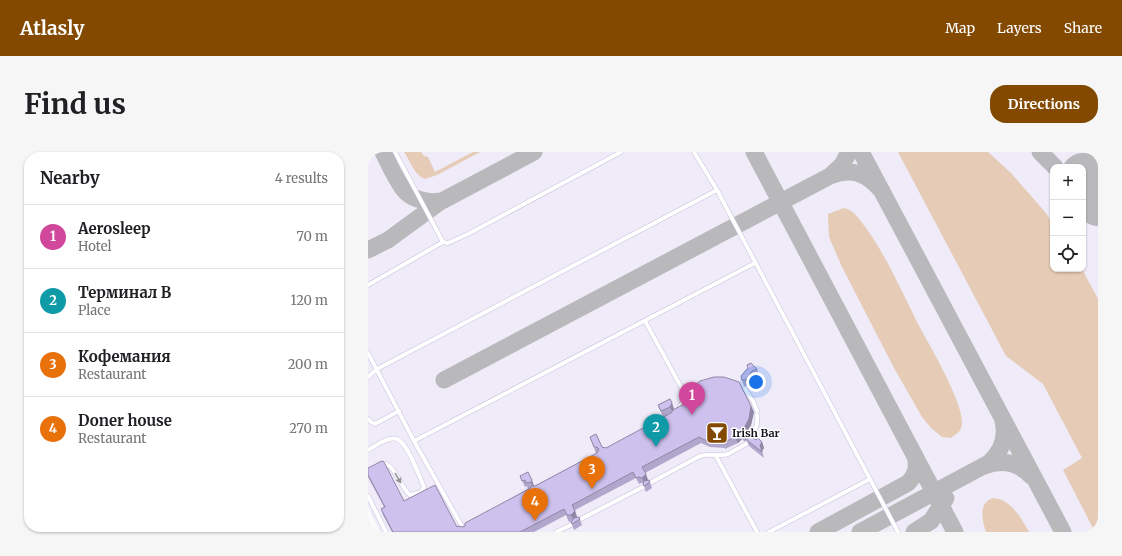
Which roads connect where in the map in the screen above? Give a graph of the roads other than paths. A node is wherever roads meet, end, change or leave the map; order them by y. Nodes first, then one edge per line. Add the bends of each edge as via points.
1 (395, 152) edge
2 (621, 152) edge
3 (694, 152) edge
4 (717, 190) junction
5 (443, 242) junction
6 (755, 263) junction
7 (368, 285) edge
8 (645, 321) junction
9 (368, 353) edge
10 (377, 369) junction
11 (368, 377) edge
12 (694, 388) edge
13 (745, 389) dead end
14 (686, 396) junction
15 (399, 411) junction
16 (676, 413) edge
17 (368, 419) edge
18 (414, 441) junction
19 (368, 450) edge
20 (716, 456) junction
21 (373, 467) edge
22 (870, 478) junction
23 (648, 484) edge
24 (643, 487) edge
25 (368, 496) edge
26 (470, 524) edge
27 (386, 532) edge
28 (556, 532) edge
29 (757, 532) edge
30 (769, 532) edge
31 (898, 532) edge

1 - 5 lane
2 - 5 lane via 494,221 448,244
3 - 4 lane
4 - 6 lane
4 - 10 lane
5 - 7 lane
6 - 8 lane
6 - 22 lane
8 - 14 lane
8 - 18 lane
9 - 10 lane
10 - 11 lane
10 - 15 lane
12 - 14 lane
13 - 20 lane via 757,413 753,436 748,442 729,453
14 - 16 lane
15 - 17 lane via 375,424
15 - 18 lane
18 - 26 lane via 463,529
21 -> 19 lane via 387,463 410,495 421,492 424,487 402,442 396,439 388,440
20 - 23 lane via 700,456
20 - 29 lane
22 - 30 lane
22 - 31 lane
24 - 28 lane
25 - 27 lane

